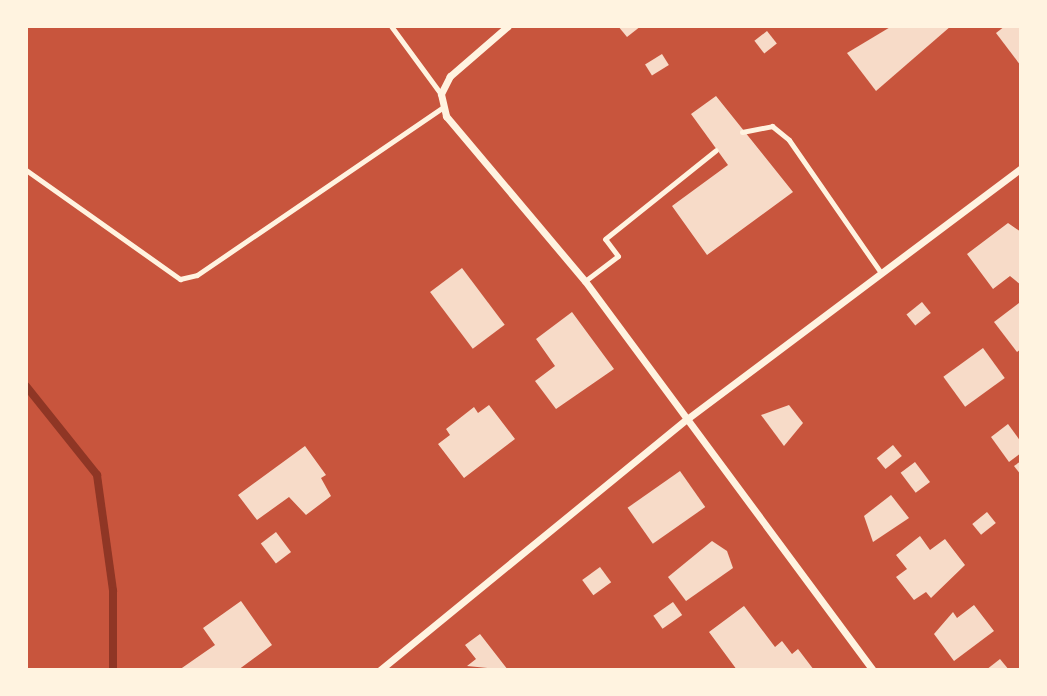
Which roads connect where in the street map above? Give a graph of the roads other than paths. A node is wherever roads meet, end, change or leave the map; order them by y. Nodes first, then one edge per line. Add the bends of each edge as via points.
1 (391, 26) edge
2 (508, 26) edge
3 (441, 94) junction
4 (443, 107) junction
5 (742, 132) dead end
6 (716, 150) dead end
7 (1021, 168) edge
8 (26, 170) edge
9 (881, 273) junction
10 (585, 281) junction
11 (687, 419) junction
12 (386, 668) edge
13 (873, 670) edge

1 - 3 lane
2 - 3 street via 450,76
3 - 4 street
4 - 8 lane via 197,275 180,279
4 - 10 street via 468,148
5 - 9 lane via 772,126 789,140
6 - 10 lane via 605,239 618,256
7 - 9 street
9 - 11 street
10 - 11 street
11 - 12 street
11 - 13 street

